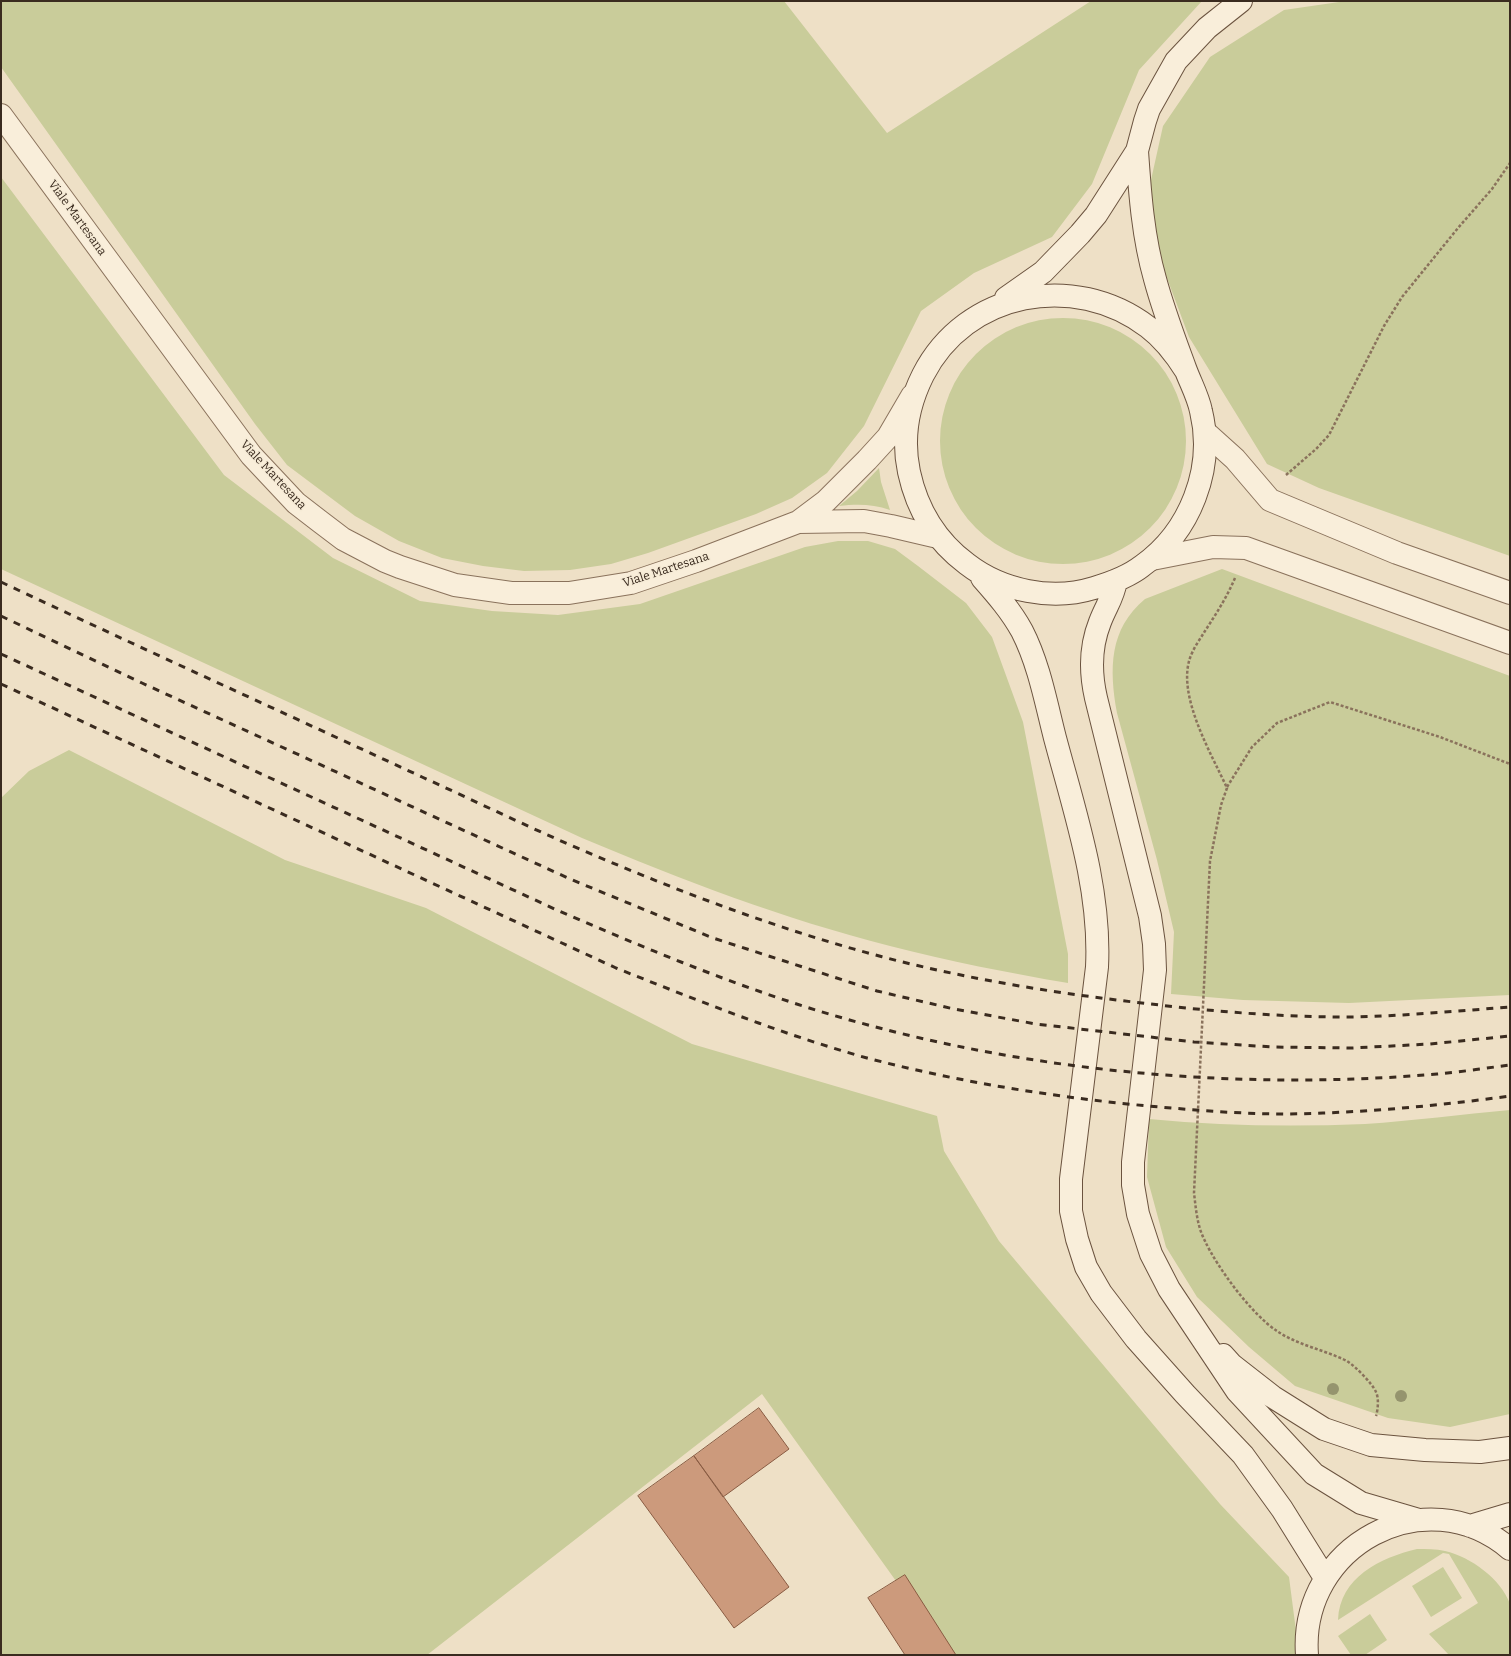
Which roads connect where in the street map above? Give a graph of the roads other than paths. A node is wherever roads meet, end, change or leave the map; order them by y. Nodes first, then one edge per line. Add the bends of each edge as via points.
1 (1241, 1) edge
2 (1, 115) edge
3 (1137, 151) junction
4 (992, 308) junction
5 (1186, 372) junction
6 (916, 390) junction
7 (1205, 432) junction
8 (798, 522) junction
9 (938, 537) junction
10 (1152, 559) junction
11 (970, 566) junction
12 (1116, 581) junction
13 (1510, 593) edge
14 (1510, 643) edge
15 (1185, 1314) junction
16 (1510, 1448) edge
17 (1510, 1514) edge
18 (1419, 1520) junction
19 (1470, 1526) junction
20 (1510, 1549) edge
21 (1325, 1578) junction
22 (1308, 1655) edge

1 - 3 main road via 1207,28 1176,61 1151,105
2 - 8 main road, Viale Martesana via 251,455 296,503 349,542 400,567 455,585 511,593 569,593 631,583
3 - 4 main road via 1102,206 1080,234 1043,272
3 - 5 main road via 1143,221 1150,257 1164,311
4 - 5 main road via 1046,294 1079,296 1101,301 1150,328 1166,344
4 - 6 main road via 965,324 943,345 930,362
5 - 7 main road via 1197,397
6 - 8 main road, Viale Martesana via 888,437 826,501
6 - 9 main road via 907,427 908,466 918,503
7 - 10 main road via 1201,478 1190,510 1173,536
7 - 13 main road via 1235,459 1270,500 1396,553
8 - 9 main road, Viale Martesana via 864,521
9 - 11 main road
10 - 12 main road
10 - 14 main road via 1213,547 1246,548
11 - 12 main road via 1011,587 1044,593 1084,591
11 - 21 main road via 1001,598 1022,631 1034,659 1074,810 1095,902 1098,937 1096,967 1070,1178 1071,1211 1081,1254 1101,1293 1127,1329 1243,1455 1282,1509
12 - 15 main road via 1114,594 1095,636 1092,652 1093,684 1148,903 1155,957 1133,1162 1133,1185 1138,1214 1151,1254
15 - 16 main road via 1232,1365 1272,1397 1324,1429 1372,1445 1480,1452
15 - 18 main road via 1237,1391 1314,1474 1361,1503
17 - 19 main road
18 - 19 main road via 1444,1520
18 - 21 main road via 1383,1529 1360,1541 1341,1558
19 - 20 main road via 1490,1535
21 - 22 main road via 1310,1616 1306,1643

